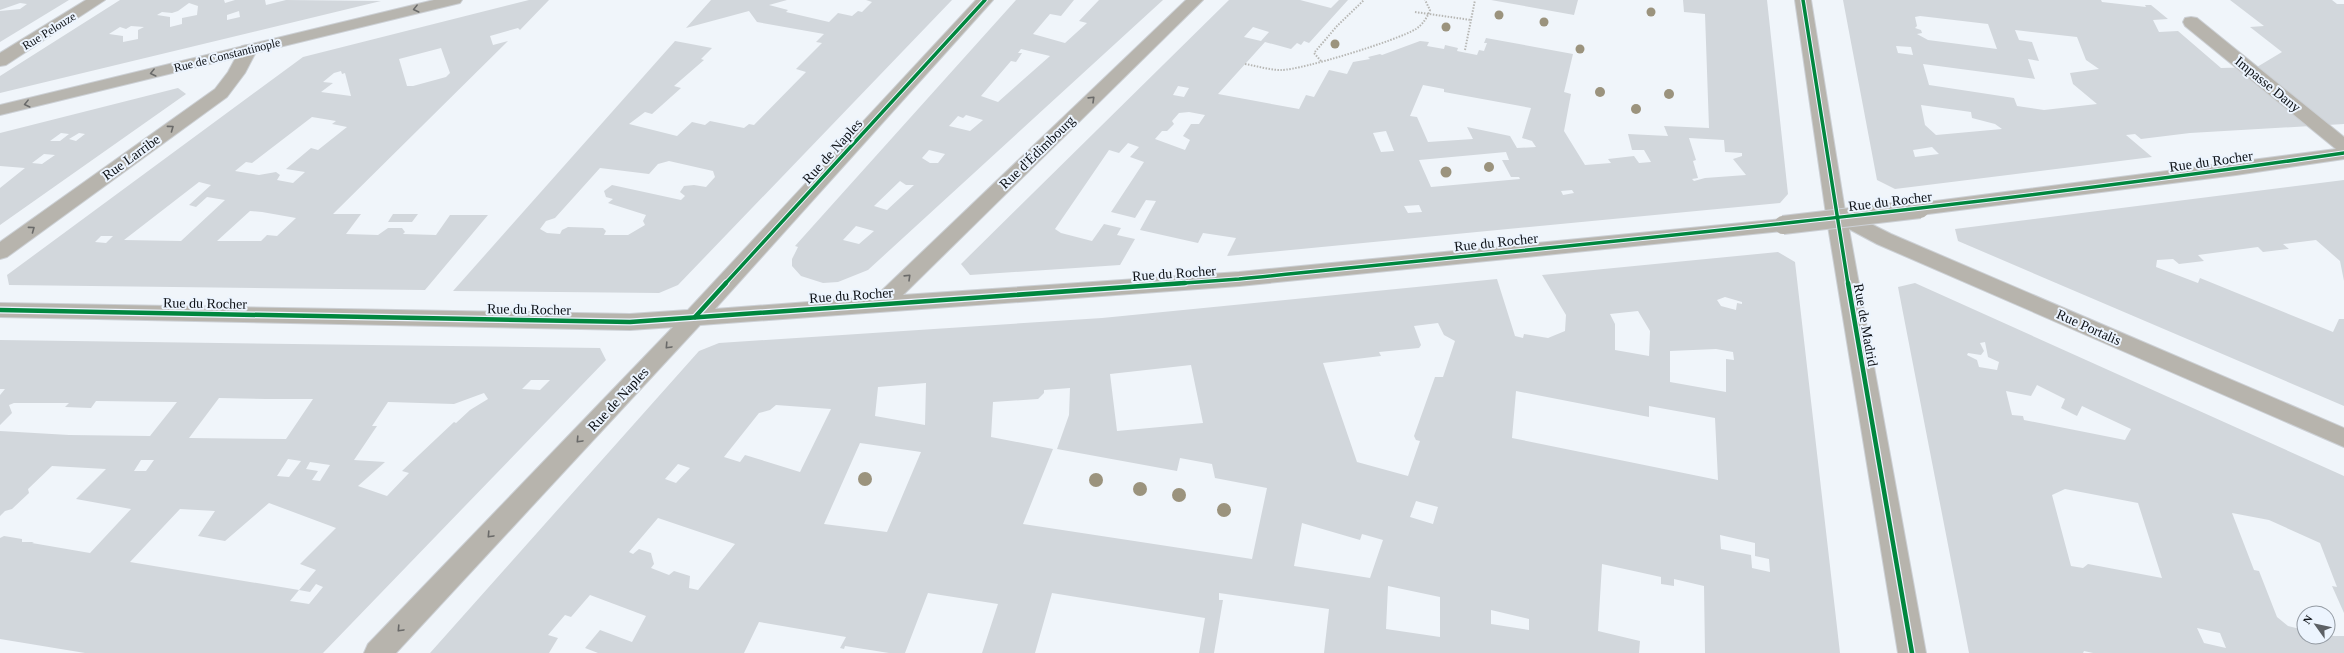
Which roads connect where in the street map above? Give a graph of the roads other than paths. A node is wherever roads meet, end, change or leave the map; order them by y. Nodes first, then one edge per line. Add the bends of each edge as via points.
1 (97, 0) edge
2 (454, 0) edge
3 (985, 0) edge
4 (1194, 0) edge
5 (1803, 0) edge
6 (2191, 22) dead end
7 (248, 50) junction
8 (0, 61) edge
9 (0, 110) edge
10 (2344, 146) edge
11 (2344, 153) edge
12 (1836, 214) junction
13 (0, 252) edge
14 (881, 304) junction
15 (0, 310) edge
16 (694, 317) junction
17 (2344, 438) edge
18 (378, 653) edge
19 (1912, 653) edge

1 - 8 street, Rue Pelouze
2 -> 7 main road, Rue de Constantinople
3 - 16 street, Rue de Naples
14 -> 4 street, Rue d'Édimbourg
5 - 12 street, Rue de Madrid
6 - 10 street, Impasse Dany
7 -> 9 main road, Rue de Constantinople
13 -> 7 street, Rue Larribe via 221,93 236,73
11 - 14 street, Rue du Rocher, bridge via 2236,169 1783,225 1239,279
12 - 17 street, Rue Portalis via 1884,239
12 - 19 street, Rue de Madrid
14 - 16 street, Rue du Rocher
15 - 16 street, Rue du Rocher via 630,322
16 -> 18 street, Rue de Naples

